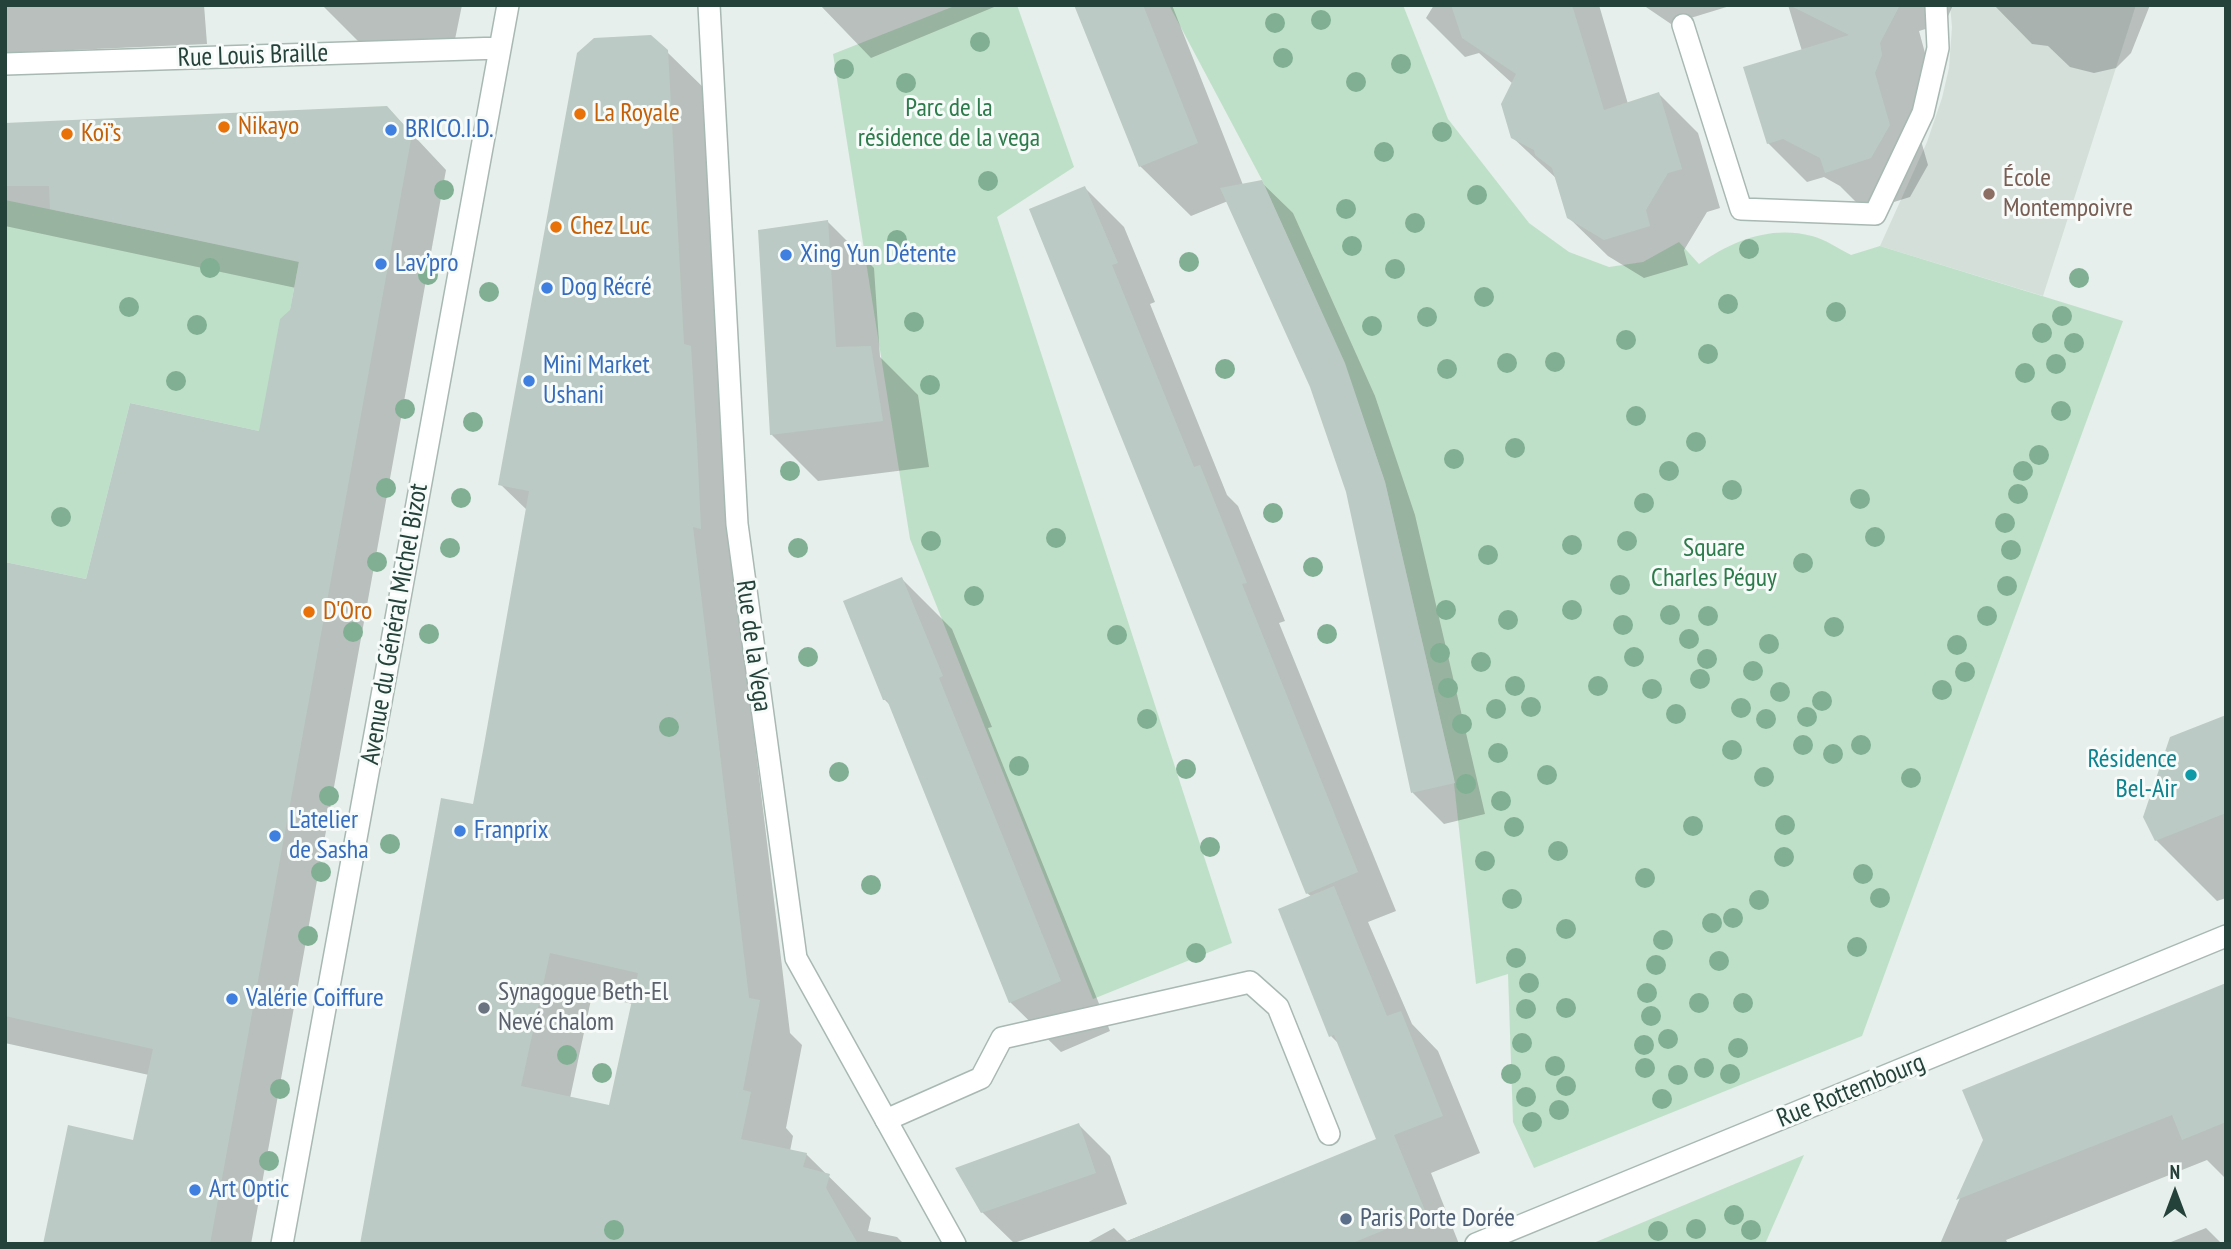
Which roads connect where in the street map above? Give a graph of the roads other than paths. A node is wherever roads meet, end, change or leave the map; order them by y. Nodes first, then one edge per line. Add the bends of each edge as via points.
1 (508, 5) edge
2 (709, 5) edge
3 (1936, 5) edge
4 (1683, 25) dead end
5 (500, 48) junction
6 (5, 64) edge
7 (2226, 936) edge
8 (886, 1121) junction
9 (1329, 1134) dead end
10 (282, 1244) edge
11 (955, 1244) edge
12 (1476, 1244) edge

1 - 5 street, Avenue du Général Michel Bizot
2 - 8 street, Rue de la Vega via 737,524 796,958
3 - 4 street via 1938,48 1923,113 1875,214 1741,209
5 - 6 street, Rue Louis Braille
5 - 10 street, Avenue du Général Michel Bizot
7 - 12 street, Rue Rottembourg
8 - 9 street via 981,1079 1002,1038 1250,982 1278,1007
8 - 11 street, Rue de la Vega

